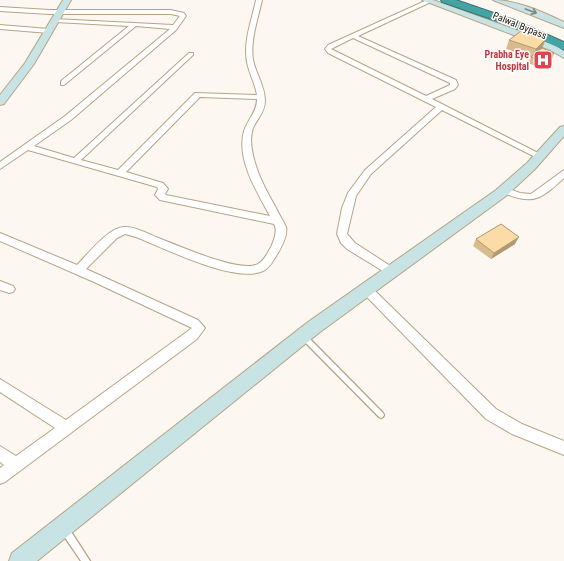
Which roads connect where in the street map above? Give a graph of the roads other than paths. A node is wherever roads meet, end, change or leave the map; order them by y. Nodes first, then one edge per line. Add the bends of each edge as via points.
1 (67, 0) edge
2 (259, 0) edge
3 (446, 0) edge
4 (453, 0) edge
5 (470, 0) edge
6 (476, 0) edge
7 (497, 0) edge
8 (428, 1) edge
9 (0, 9) edge
10 (58, 16) junction
11 (135, 24) junction
12 (564, 25) edge
13 (0, 27) edge
14 (174, 29) junction
15 (49, 31) junction
16 (564, 33) edge
17 (352, 36) junction
18 (564, 37) edge
19 (564, 43) edge
20 (564, 46) edge
21 (191, 54) dead end
22 (564, 54) edge
23 (64, 83) dead end
24 (261, 97) junction
25 (426, 99) junction
26 (0, 102) edge
27 (441, 107) junction
28 (564, 128) edge
29 (27, 147) junction
30 (540, 156) junction
31 (75, 161) junction
32 (0, 166) edge
33 (120, 173) junction
34 (564, 173) edge
35 (504, 190) junction
36 (277, 221) junction
37 (0, 237) edge
38 (79, 270) junction
39 (391, 272) junction
40 (367, 290) junction
41 (303, 336) junction
42 (0, 385) edge
43 (381, 415) dead end
44 (66, 428) junction
45 (564, 448) edge
46 (0, 453) edge
47 (16, 465) junction
48 (0, 477) edge
49 (63, 527) junction
50 (20, 561) edge
51 (86, 561) edge

1 - 10 street
2 - 24 street via 249,51
3 - 20 highway via 510,22
4 - 19 highway, Palwal Bypass
5 - 18 highway, Palwal Bypass
6 - 16 highway
7 -> 12 street
8 - 17 street
8 - 22 street via 519,34
9 - 10 street
10 - 11 street
10 - 14 street via 171,12 182,14
10 - 15 street
11 - 14 street
11 - 23 street
13 - 15 street
14 - 29 street via 68,118
15 - 26 street via 29,64
17 - 25 street via 330,46 328,50
17 - 25 street via 453,82 452,87
21 - 31 street
24 - 33 street via 199,94
24 - 36 street via 259,110 248,132 247,145 257,183
25 - 27 street
27 - 30 street
27 - 39 street via 368,172 351,195 347,208 342,234 345,240
28 - 30 street
29 - 31 street
29 - 32 street
30 - 35 street
31 - 33 street
33 - 36 street via 160,185 163,189 160,194 163,198
34 - 35 street via 534,196
35 - 39 street
36 - 38 street via 281,228 281,236 266,264 259,269 249,271 222,266 124,230 113,235
37 - 38 street
38 - 44 street via 194,323 199,328
39 - 40 street
40 - 41 street
40 - 45 street via 491,414 517,429
41 - 43 lane
41 - 49 street
42 - 44 street
44 - 47 street
46 - 47 street
47 - 48 street
49 - 50 street
49 - 51 lane

